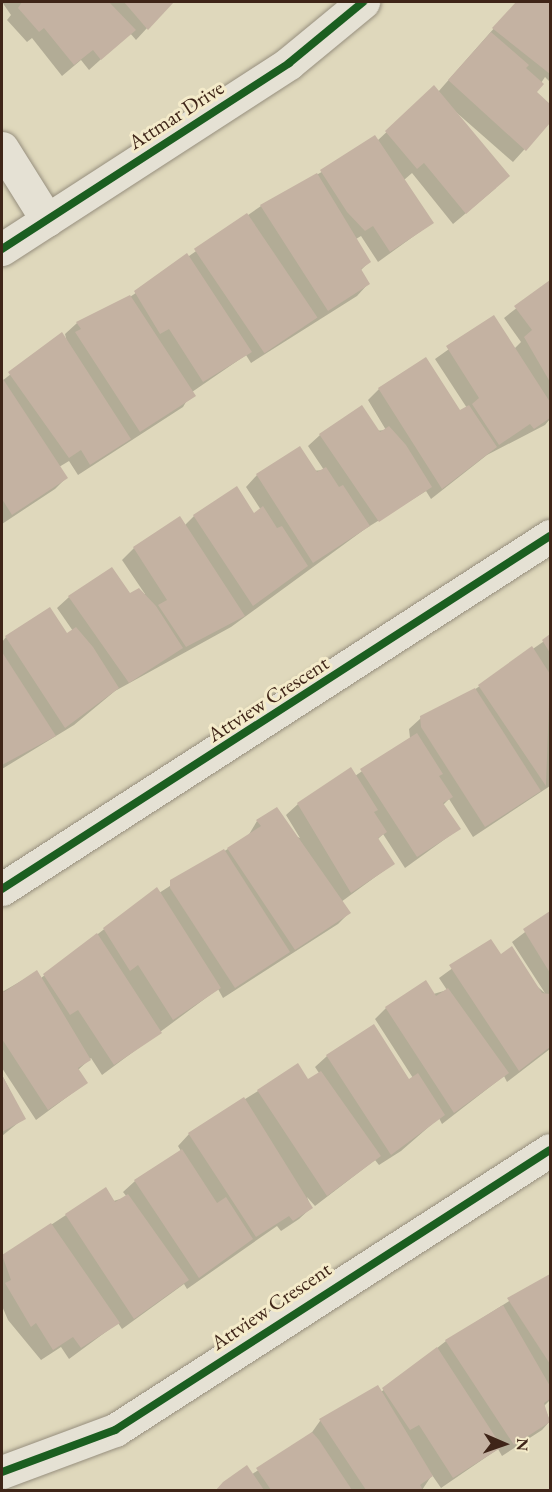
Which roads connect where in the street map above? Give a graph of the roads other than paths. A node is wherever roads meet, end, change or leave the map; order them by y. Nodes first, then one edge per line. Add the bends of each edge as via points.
1 (363, 2) edge
2 (2, 148) edge
3 (47, 220) junction
4 (2, 249) edge
5 (550, 536) edge
6 (2, 889) edge
7 (550, 1150) edge
8 (2, 1472) edge

1 - 3 street, Attmar Drive via 290,63
2 - 3 street
3 - 4 street, Attmar Drive
5 - 6 street, Attview Crescent
7 - 8 street, Attview Crescent via 115,1430

